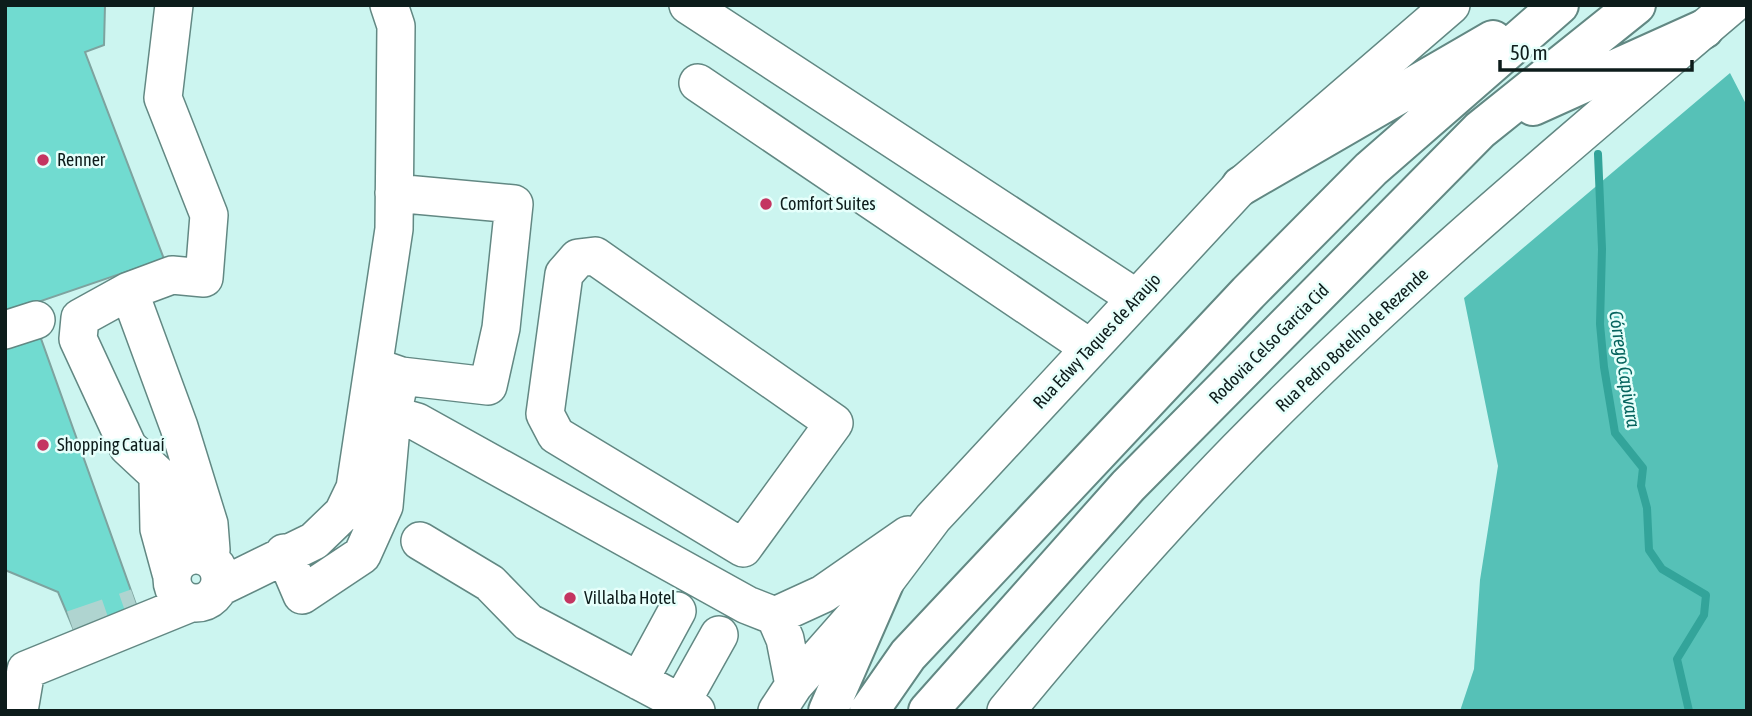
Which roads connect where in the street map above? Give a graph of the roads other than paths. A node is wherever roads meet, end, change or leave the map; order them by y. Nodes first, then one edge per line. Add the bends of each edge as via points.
1 (174, 5) edge
2 (688, 5) edge
3 (1451, 5) edge
4 (1553, 5) edge
5 (1559, 5) edge
6 (1636, 5) edge
7 (398, 12) edge
8 (1718, 17) edge
9 (698, 83) dead end
10 (1480, 130) junction
11 (1241, 186) junction
12 (394, 193) junction
13 (129, 291) junction
14 (1136, 298) junction
15 (1090, 348) junction
16 (388, 371) junction
17 (380, 412) junction
18 (178, 427) junction
19 (611, 467) junction
20 (158, 475) junction
21 (579, 513) junction
22 (933, 518) junction
23 (420, 541) dead end
24 (198, 577) junction
25 (884, 583) junction
26 (137, 607) tunnel mouth
27 (677, 611) dead end
28 (775, 616) junction
29 (73, 629) tunnel mouth
30 (719, 635) dead end
31 (5, 660) edge
32 (639, 681) junction
33 (786, 698) edge
34 (688, 707) edge
35 (19, 711) edge
36 (828, 711) edge
37 (869, 711) edge
38 (928, 711) edge
39 (1006, 711) edge

1 - 13 street via 163,98 209,215 204,278 172,275
2 - 14 street
3 - 11 street, Rua Edwy Taques de Araujo
4 - 11 highway
5 - 37 highway via 1371,169 1248,293 908,655
6 - 10 highway, Rodovia Celso Garcia Cid
7 - 12 street
8 - 10 highway
8 - 39 street, Rua Pedro Botelho de Rezende via 1376,315 1237,450 1086,614
9 - 15 street
10 - 38 highway, Rodovia Celso Garcia Cid via 1128,486
11 - 14 street, Rua Edwy Taques de Araujo
12 - 16 street
12 - 16 street via 514,204 501,328 488,386
13 - 18 street
13 - 20 street via 80,318 78,339 128,447
14 - 15 street, Rua Edwy Taques de Araujo
15 - 22 street, Rua Edwy Taques de Araujo
16 - 17 street
17 - 21 street via 417,422
17 - 24 street via 343,513 313,541 273,559
18 - 20 street
18 - 24 street via 209,524
19 - 19 street via 555,435 545,414 564,274 578,258 595,257 834,423 743,548
19 - 21 street
20 - 24 street
21 - 28 street
22 - 25 street, Rua Edwy Taques de Araujo
22 - 28 street via 823,594
23 - 32 street via 490,583 528,622
24 - 26 street
24 - 35 street via 26,670
25 - 33 street, Rua Edwy Taques de Araujo
25 - 36 highway
27 - 32 street
28 - 33 street via 785,639
29 - 31 street
30 - 34 street
32 - 34 street

